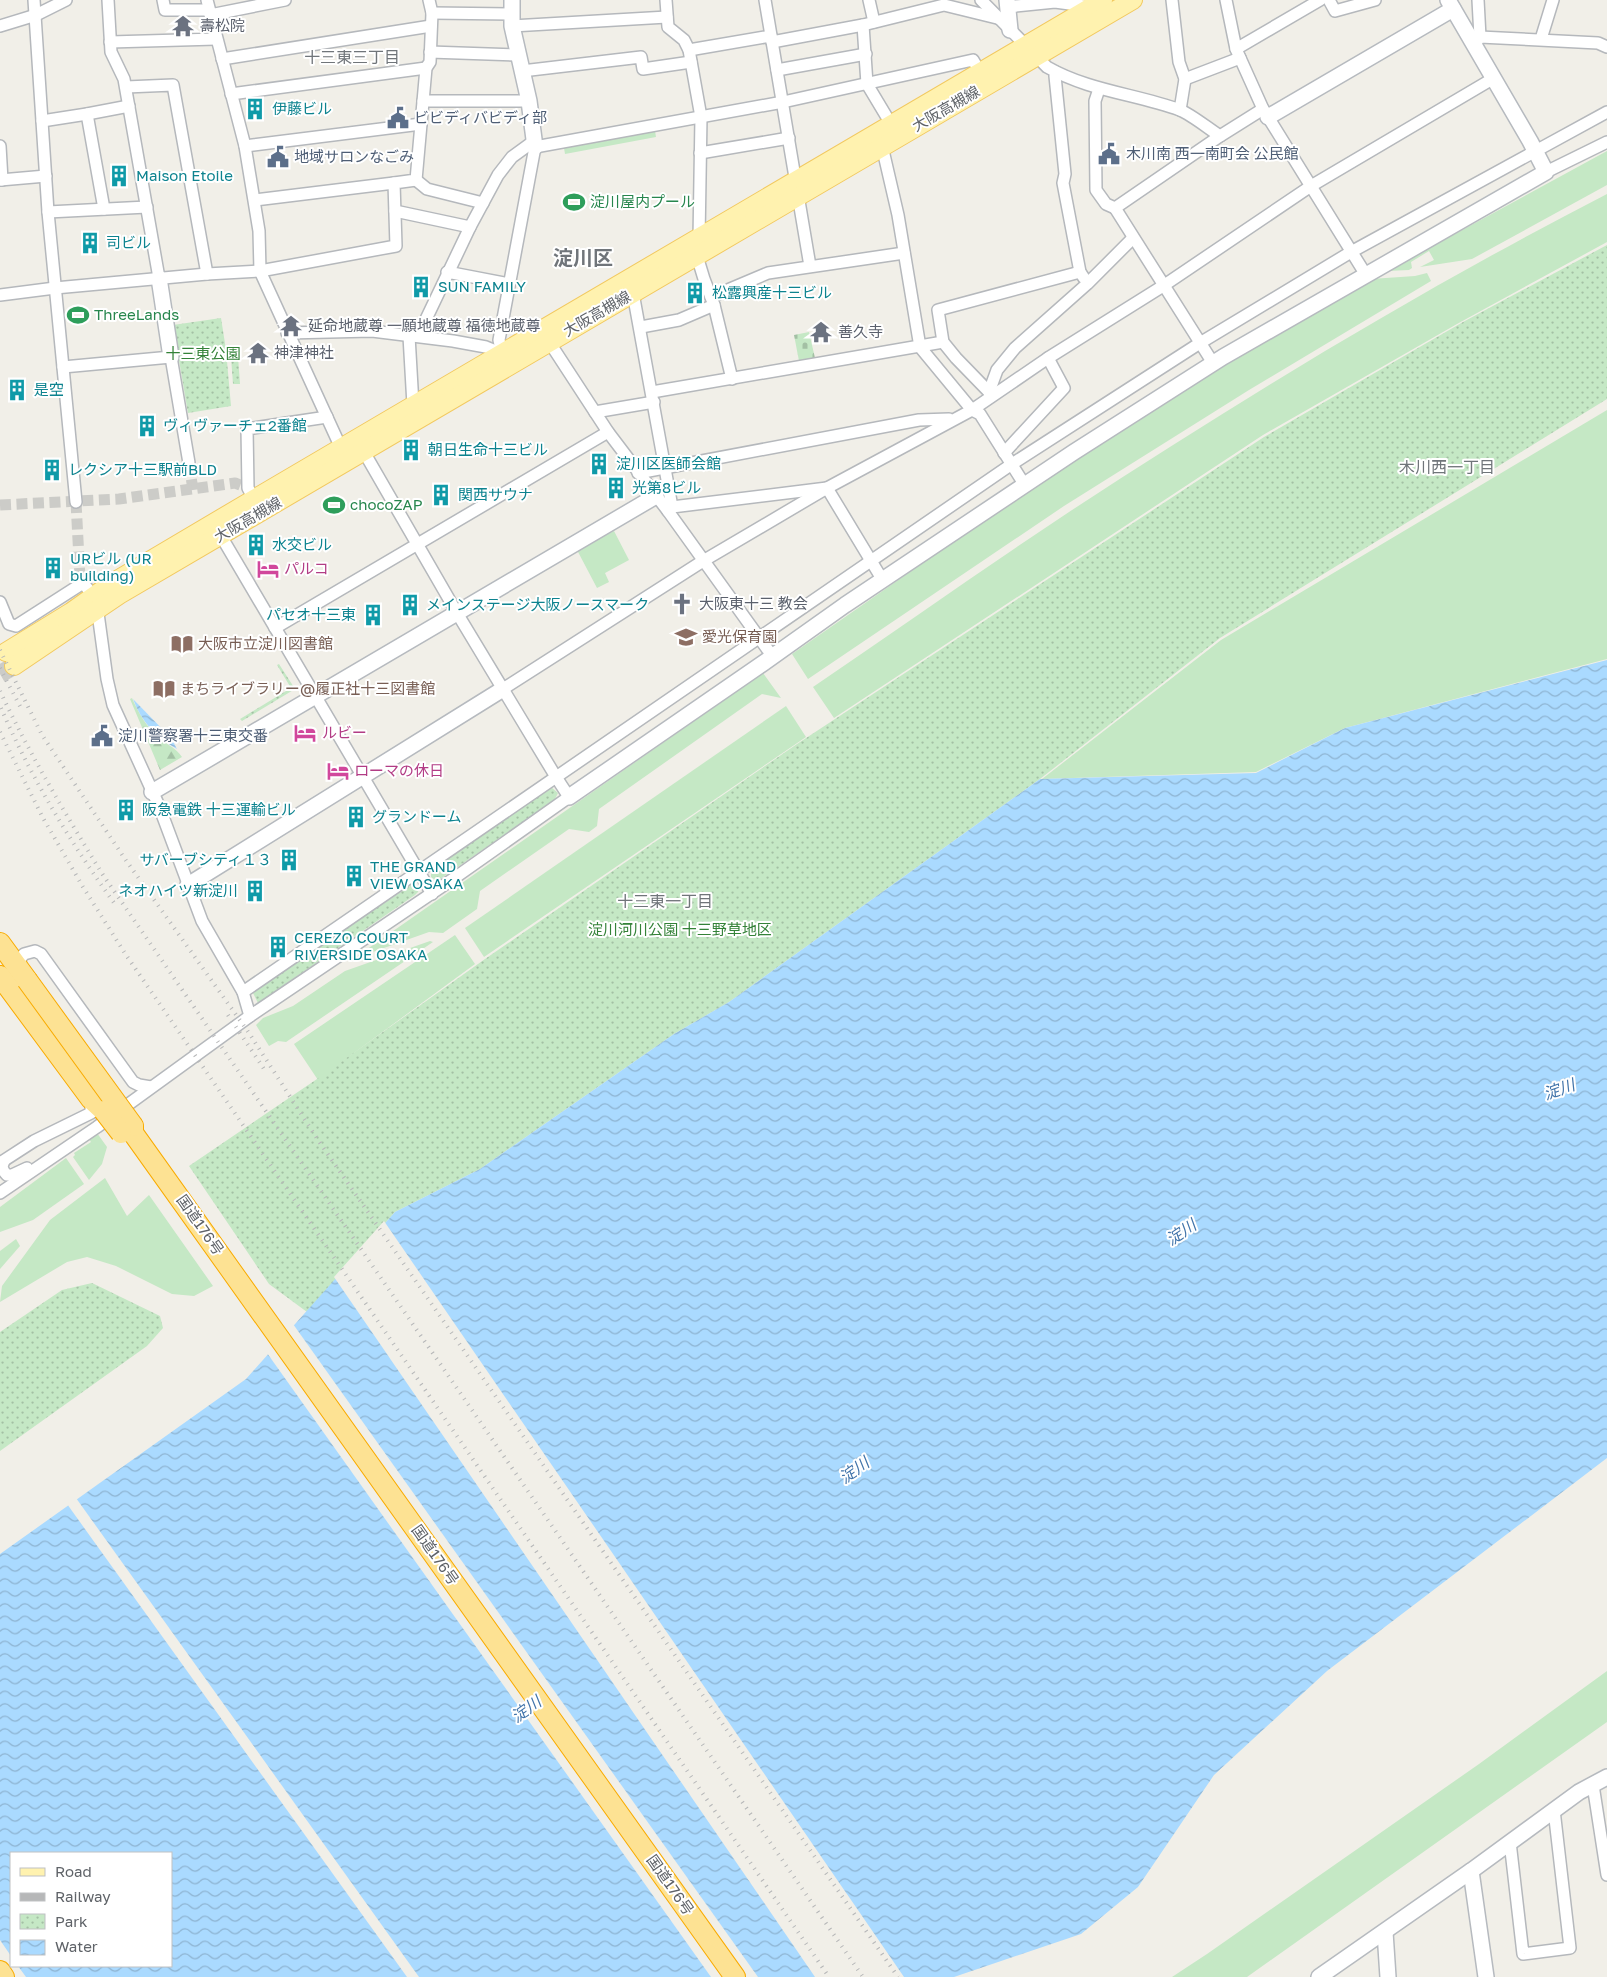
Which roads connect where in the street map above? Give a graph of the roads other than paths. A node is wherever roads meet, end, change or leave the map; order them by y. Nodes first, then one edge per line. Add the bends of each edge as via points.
1 (34, 0) edge
2 (66, 0) edge
3 (108, 0) edge
4 (163, 0) edge
5 (285, 0) edge
6 (429, 0) edge
7 (666, 0) edge
8 (765, 0) edge
9 (869, 0) edge
10 (981, 0) edge
11 (1133, 0) edge
12 (1172, 0) edge
13 (1226, 0) edge
14 (1320, 0) edge
15 (1329, 0) edge
16 (1376, 0) edge
17 (1478, 0) edge
18 (1553, 0) edge
19 (1063, 1) edge
20 (262, 2) edge
21 (1098, 4) edge
22 (1450, 4) edge
23 (1004, 8) edge
24 (209, 9) edge
25 (432, 13) junction
26 (512, 13) edge
27 (36, 15) junction
28 (667, 16) junction
29 (868, 23) junction
30 (0, 26) edge
31 (432, 26) junction
32 (1010, 30) joint
33 (216, 39) junction
34 (772, 39) junction
35 (1540, 39) junction
36 (1477, 41) junction
37 (110, 42) junction
38 (1607, 47) edge
39 (689, 50) junction
40 (1032, 51) junction
41 (430, 52) junction
42 (866, 54) junction
43 (1238, 54) junction
44 (518, 55) junction
45 (222, 59) junction
46 (691, 62) junction
47 (426, 68) junction
48 (777, 70) junction
49 (522, 71) junction
50 (980, 72) junction
51 (1056, 72) junction
52 (1494, 78) junction
53 (1185, 79) junction
54 (867, 84) junction
55 (126, 86) junction
56 (1100, 89) junction
57 (231, 94) junction
58 (529, 100) junction
59 (423, 101) junction
60 (782, 102) junction
61 (129, 106) junction
62 (1180, 110) junction
63 (1607, 112) edge
64 (1266, 113) junction
65 (87, 114) junction
66 (700, 117) junction
67 (42, 120) junction
68 (421, 124) junction
69 (891, 124) junction
70 (1220, 136) junction
71 (789, 138) junction
72 (1607, 142) edge
73 (534, 144) junction
74 (0, 146) edge
75 (245, 146) junction
76 (882, 146) junction
77 (1535, 150) junction
78 (700, 153) junction
79 (1546, 172) junction
80 (46, 176) junction
81 (1, 180) edge
82 (416, 180) junction
83 (394, 183) junction
84 (1311, 186) junction
85 (797, 188) junction
86 (255, 200) junction
87 (483, 203) junction
88 (146, 207) junction
89 (1115, 208) junction
90 (104, 209) junction
91 (395, 211) junction
92 (48, 212) junction
93 (470, 227) junction
94 (1133, 238) junction
95 (698, 247) junction
96 (1351, 252) junction
97 (904, 253) junction
98 (810, 266) junction
99 (260, 271) junction
100 (448, 272) junction
101 (1080, 272) junction
102 (207, 274) junction
103 (1366, 275) junction
104 (159, 278) junction
105 (509, 284) junction
106 (1087, 284) junction
107 (1163, 286) junction
108 (54, 288) junction
109 (633, 293) junction
110 (0, 295) edge
111 (712, 301) junction
112 (641, 327) junction
113 (287, 332) junction
114 (413, 336) junction
115 (545, 336) junction
116 (944, 342) junction
117 (1200, 344) junction
118 (920, 347) junction
119 (171, 357) junction
120 (1048, 358) junction
121 (504, 360) junction
122 (1213, 363) junction
123 (63, 367) junction
124 (732, 379) junction
125 (990, 394) junction
126 (653, 397) junction
127 (413, 405) junction
128 (972, 410) junction
129 (595, 412) junction
130 (327, 417) junction
131 (953, 418) junction
132 (608, 432) junction
133 (341, 448) junction
134 (364, 452) junction
135 (1004, 453) junction
136 (188, 463) tunnel mouth
137 (1012, 464) junction
138 (666, 466) junction
139 (638, 473) junction
140 (1024, 484) junction
141 (828, 488) junction
142 (251, 494) junction
143 (656, 496) junction
144 (76, 502) tunnel mouth
145 (670, 509) junction
146 (221, 536) junction
147 (417, 544) junction
148 (704, 561) junction
149 (870, 561) junction
150 (882, 579) junction
151 (0, 602) edge
152 (96, 603) junction
153 (457, 613) junction
154 (275, 628) junction
155 (757, 637) junction
156 (772, 657) junction
157 (10, 659) tunnel mouth
158 (503, 688) junction
159 (315, 696) junction
160 (363, 776) junction
161 (556, 777) junction
162 (152, 792) junction
163 (569, 797) junction
164 (420, 872) junction
165 (188, 886) junction
166 (432, 894) junction
167 (0, 943) edge
168 (24, 975) junction
169 (0, 976) edge
170 (243, 992) junction
171 (250, 1016) junction
172 (151, 1087) junction
173 (97, 1105) junction
174 (133, 1135) junction
175 (64, 1150) junction
176 (2, 1162) edge
177 (0, 1193) edge
178 (1607, 1776) edge
179 (1593, 1785) junction
180 (1554, 1810) junction
181 (1605, 1836) edge
182 (1510, 1842) junction
183 (1471, 1871) junction
184 (1607, 1875) edge
185 (1385, 1932) junction
186 (0, 1971) edge
187 (4, 1977) edge
188 (736, 1977) edge
189 (1319, 1977) edge
190 (1388, 1977) edge
191 (1486, 1977) edge

1 - 27 street
2 - 27 street
3 - 37 street
4 - 24 street via 165,10
5 - 20 street
6 - 25 street
7 - 28 street
8 - 34 street
9 - 29 street
10 - 23 street
11 - 40 main road, 大阪高槻線
12 - 53 street via 1179,62
13 - 43 street
14 - 43 street
15 - 16 street via 1335,10
17 - 36 street
18 - 35 street
19 - 21 street
19 - 23 street
20 - 24 street
21 - 40 main road, 大阪高槻線
22 - 36 street
22 - 64 street
23 - 29 street via 944,5
23 - 32 street
24 - 33 street
25 - 26 street
25 - 31 street
26 - 28 street
26 - 44 street
27 - 30 street
27 - 67 street
28 - 39 street via 668,27 684,40
29 - 34 street
29 - 42 street
31 - 41 street
31 - 45 street
32 - 40 street
33 - 37 street
33 - 45 street
34 - 39 street
34 - 48 street
35 - 36 street
35 - 38 street
36 - 52 street
37 - 55 street
39 - 46 street
40 - 50 main road, 大阪高槻線
40 - 51 street
40 - 76 main road, 大阪高槻線
41 - 44 street
41 - 47 street
42 - 48 street
42 - 54 street
43 - 53 street
43 - 64 street
44 - 49 street
45 - 57 street
46 - 49 street via 643,69 641,57
46 - 66 street
47 - 57 street
47 - 59 street
48 - 60 street
49 - 58 street
50 - 54 street via 973,60
50 - 69 main road, 大阪高槻線
51 - 56 street
51 - 101 street via 1065,174 1063,183
52 - 77 street
52 - 84 street
53 - 62 street
54 - 60 street
54 - 69 street
55 - 61 street
55 - 102 street via 173,85
56 - 62 street
56 - 89 street via 1095,101 1096,190 1106,204
57 - 75 street
58 - 59 street
58 - 73 street
59 - 68 street
60 - 66 street
60 - 71 street
61 - 65 street
61 - 88 street
62 - 70 street
63 - 77 street
64 - 70 street
64 - 84 street
65 - 67 street
65 - 90 street
66 - 73 street
66 - 78 street
67 - 80 street
68 - 75 street
68 - 82 street
69 - 85 main road, 大阪高槻線
70 - 89 street
71 - 78 street
71 - 85 street
72 - 79 street
73 - 87 street via 518,152 507,163
73 - 105 street
74 - 81 street
75 - 86 street
76 - 85 main road, 大阪高槻線
76 - 97 street
77 - 79 street
77 - 96 street
78 - 95 street
79 - 103 street
80 - 81 street
80 - 92 street
82 - 83 street
82 - 87 street via 427,189
83 - 86 street
83 - 91 street
84 - 96 street
84 - 107 street
85 - 95 main road, 大阪高槻線
85 - 98 street
86 - 99 street
87 - 93 street
88 - 90 street
88 - 104 street
89 - 94 street
90 - 92 street
91 - 93 street
91 - 99 street via 396,246
92 - 108 street
93 - 100 street
94 - 106 street
94 - 107 street
95 - 109 main road, 大阪高槻線
95 - 111 street
95 - 115 main road, 大阪高槻線
96 - 103 street
96 - 117 street
97 - 98 street
97 - 118 street
98 - 111 street via 768,273
99 - 102 street
99 - 113 street
100 - 105 street
100 - 114 street
101 - 106 street
101 - 116 street via 938,310
102 - 104 street
103 - 122 street
104 - 108 street
104 - 119 street
105 - 121 street via 499,340
106 - 125 street via 1015,348 997,370
107 - 117 street
107 - 120 street
108 - 110 street
108 - 123 street
109 - 112 street
109 - 115 main road, 大阪高槻線
111 - 112 street via 680,320
111 - 124 street
112 - 126 street
113 - 114 street via 361,330
113 - 130 street
114 - 121 street via 486,347
114 - 127 street
115 - 121 main road, 大阪高槻線
115 - 129 street
116 - 118 street
116 - 125 street
117 - 122 street
117 - 137 street
118 - 124 street
118 - 128 street
119 - 123 street
119 - 136 street
120 - 125 street
120 - 135 street via 1064,388
121 - 127 main road, 大阪高槻線
121 - 134 main road, 大阪高槻線
122 - 140 street
123 - 144 street
124 - 126 street
125 - 128 street
126 - 129 street
126 - 138 street
127 - 133 main road, 大阪高槻線
128 - 131 street
128 - 135 street via 980,414
129 - 132 street
130 - 133 street
130 - 142 street via 247,429
131 - 138 street via 919,420
131 - 141 street
132 - 139 street
132 - 147 street
133 - 134 street
133 - 142 main road, 大阪高槻線
134 - 146 main road, 大阪高槻線
134 - 147 street
135 - 137 street
137 - 140 street
137 - 149 street
138 - 139 street
138 - 145 street
139 - 143 street
140 - 150 street
141 - 145 street
141 - 148 street
141 - 149 street
142 - 152 main road, 大阪高槻線 via 112,583
143 - 145 street
143 - 153 street
145 - 148 street
146 - 152 main road, 大阪高槻線 via 119,595
146 - 154 street
147 - 153 street
147 - 154 street
148 - 155 street
148 - 158 street
149 - 150 street
149 - 155 street
150 - 156 street
151 - 152 street via 9,624 16,626 83,583
152 - 157 main road, 大阪高槻線
152 - 162 street via 113,705
153 - 158 street
153 - 159 street
154 - 159 street
155 - 156 street
155 - 161 street
156 - 163 street
158 - 160 street
158 - 161 street
159 - 160 street
159 - 162 street
160 - 164 street
160 - 165 street
161 - 163 street
161 - 164 street
162 - 165 street
163 - 166 street
164 - 166 street
164 - 170 street
165 - 170 street via 202,921
166 - 171 street
167 - 168 highway, 国道176号
168 - 172 street via 20,959 24,954 36,951 41,954 133,1082 138,1086
168 - 174 highway, 国道176号, bridge
169 - 173 highway, 国道176号
170 - 171 street
171 - 172 street
172 - 175 street
173 - 174 highway, 国道176号, bridge
173 - 176 street via 91,1113 34,1141
174 - 188 highway, 国道176号
175 - 176 street via 12,1175 2,1171
175 - 177 street
178 - 179 street
179 - 180 street
179 - 181 street
180 - 182 street
180 - 182 street via 1570,1948 1523,1954
181 - 184 street
182 - 183 street
183 - 185 street
183 - 191 street
185 - 189 street
185 - 190 street
186 - 187 highway

